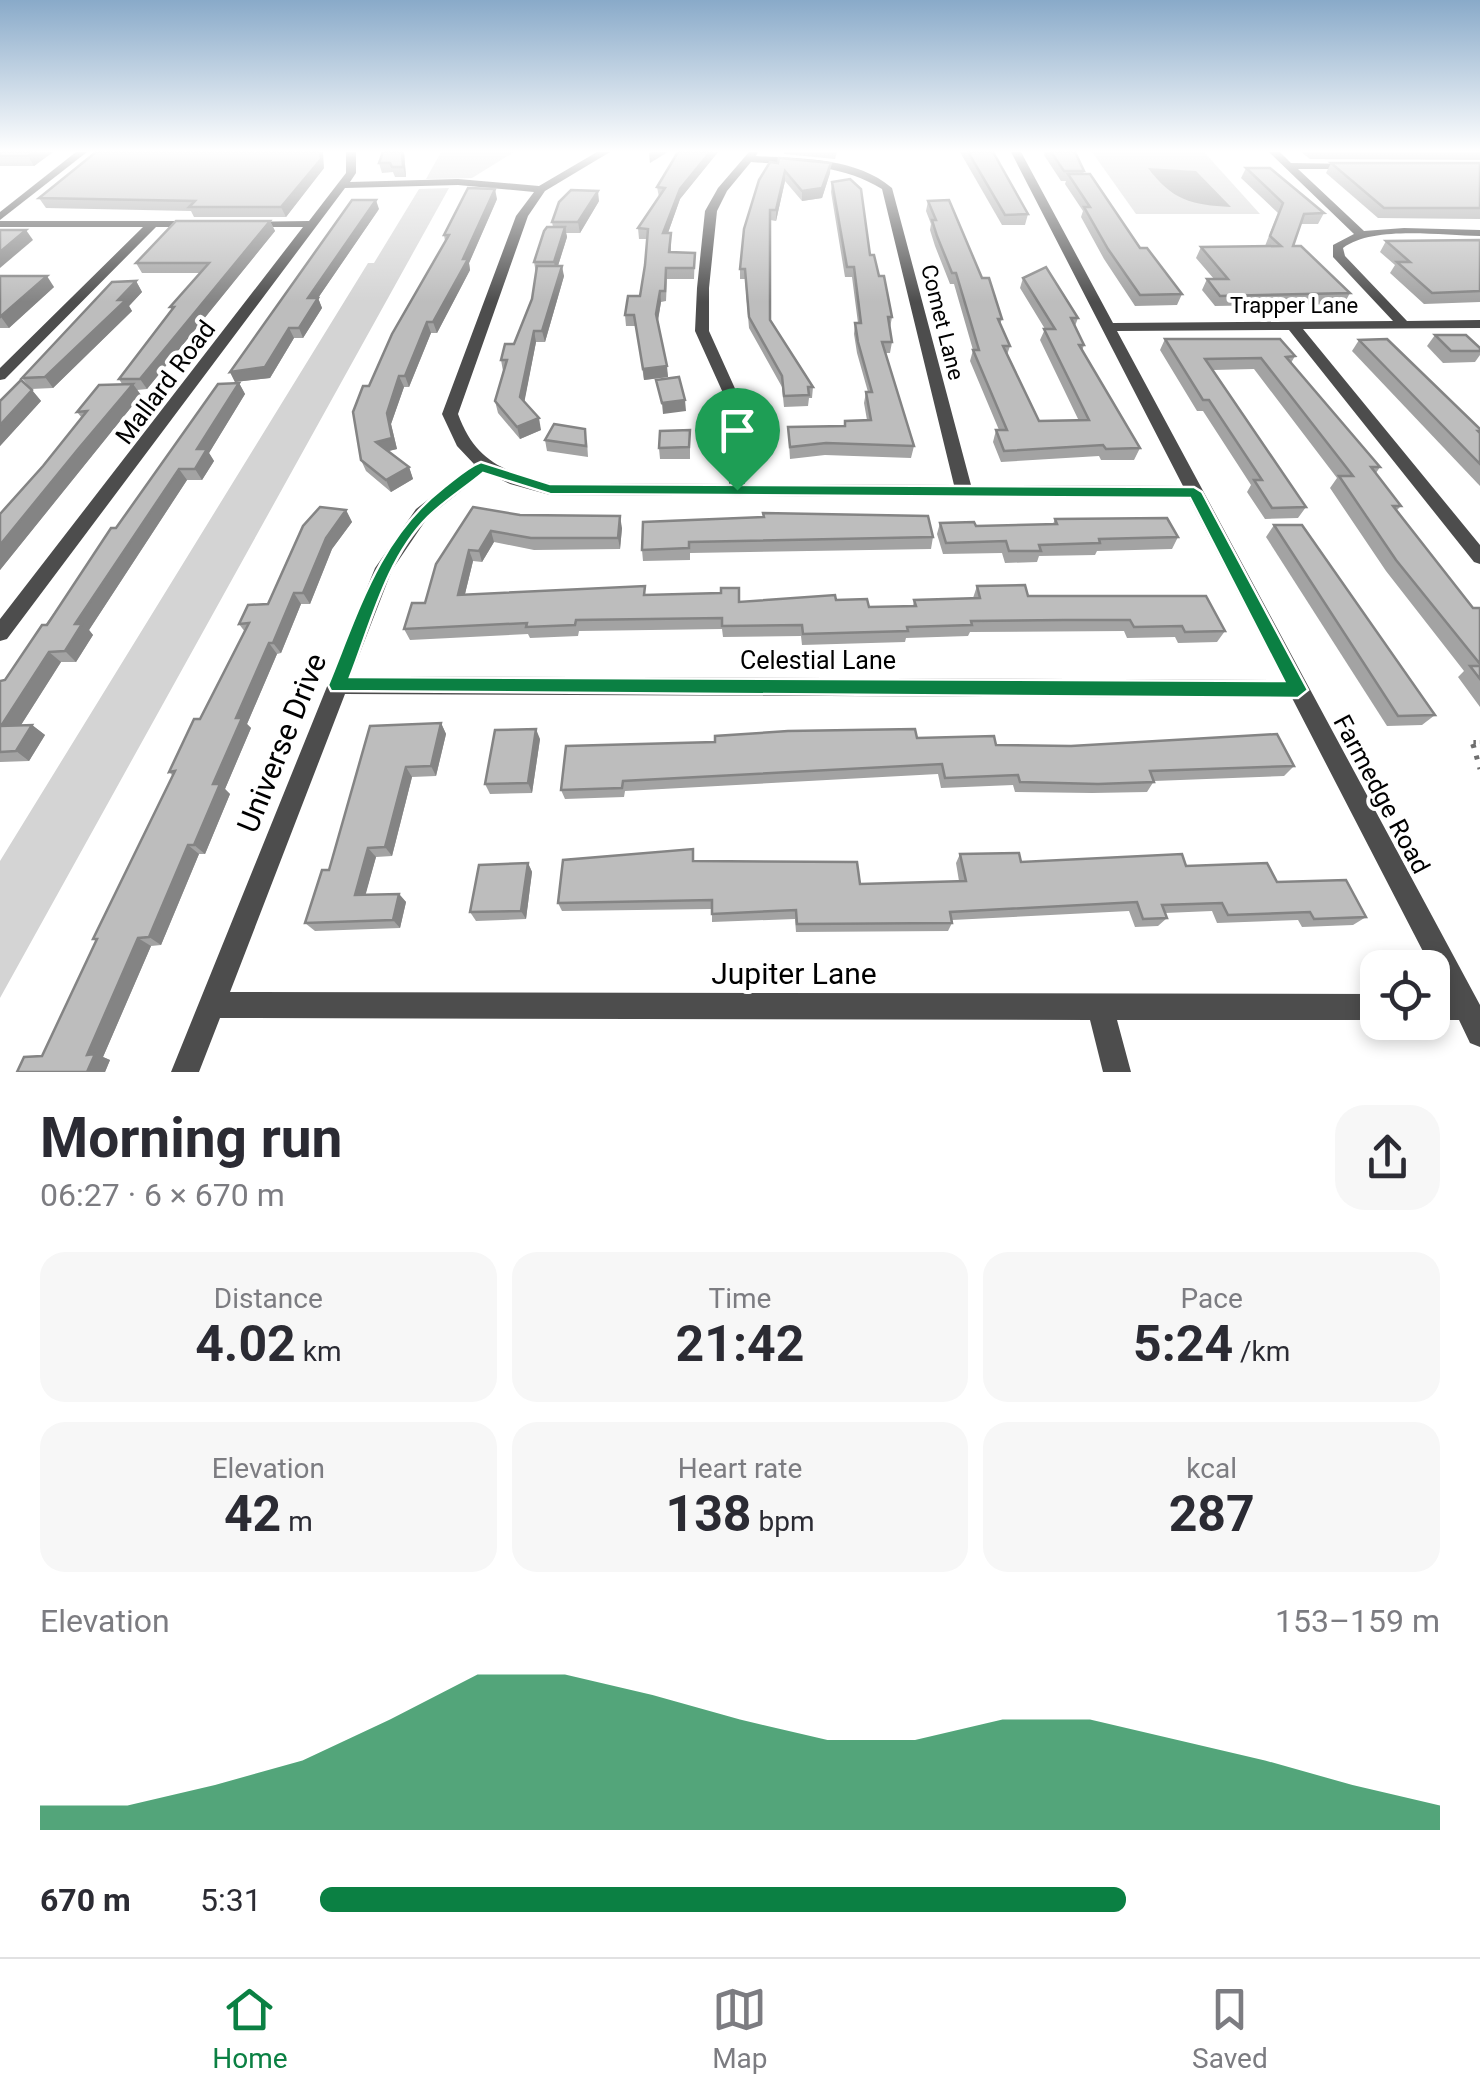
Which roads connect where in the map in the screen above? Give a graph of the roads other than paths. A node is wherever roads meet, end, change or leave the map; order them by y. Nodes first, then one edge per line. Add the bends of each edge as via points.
1 (22, 202) edge
2 (329, 202) edge
3 (531, 202) edge
4 (717, 202) edge
5 (891, 202) edge
6 (1042, 202) edge
7 (1326, 202) edge
8 (0, 220) edge
9 (154, 224) junction
10 (213, 224) edge
11 (233, 224) edge
12 (312, 224) junction
13 (1360, 234) junction
14 (1480, 234) edge
15 (1404, 325) junction
16 (1108, 326) junction
17 (1292, 326) junction
18 (1478, 326) edge
19 (0, 376) edge
20 (481, 467) junction
21 (737, 490) junction
22 (964, 491) junction
23 (1194, 492) junction
24 (1480, 557) edge
25 (0, 634) edge
26 (338, 685) junction
27 (1298, 690) junction
28 (211, 1006) junction
29 (1100, 1007) junction
30 (1360, 1007) edge
31 (1450, 1007) edge
32 (1466, 1007) junction
33 (1480, 1033) edge
34 (185, 1072) edge
35 (1117, 1072) edge

1 - 8 street
2 - 12 street, Mallard Road
3 - 20 street via 450,414
4 - 21 street via 702,332 735,404
5 - 22 street, Comet Lane
6 - 16 street, Farmedge Road
7 - 13 street
8 - 9 street
9 - 10 street
9 - 19 street
11 - 12 street
12 - 25 street, Mallard Road
13 - 14 street
13 - 15 street via 1342,241 1339,257
15 - 17 street, Trapper Lane
15 - 18 street, Trapper Lane
16 - 17 street, Trapper Lane
16 - 23 street, Farmedge Road
17 - 24 street
20 - 21 street via 550,489
20 - 26 street, Universe Drive via 422,513 402,539
21 - 22 street
22 - 23 street
23 - 27 street, Farmedge Road
26 - 27 street, Celestial Lane
26 - 28 street, Universe Drive
27 - 32 street, Farmedge Road
28 - 29 street, Jupiter Lane
28 - 34 street, Universe Drive
29 - 30 street, Jupiter Lane
29 - 35 street
31 - 32 street
32 - 33 street, Farmedge Road

